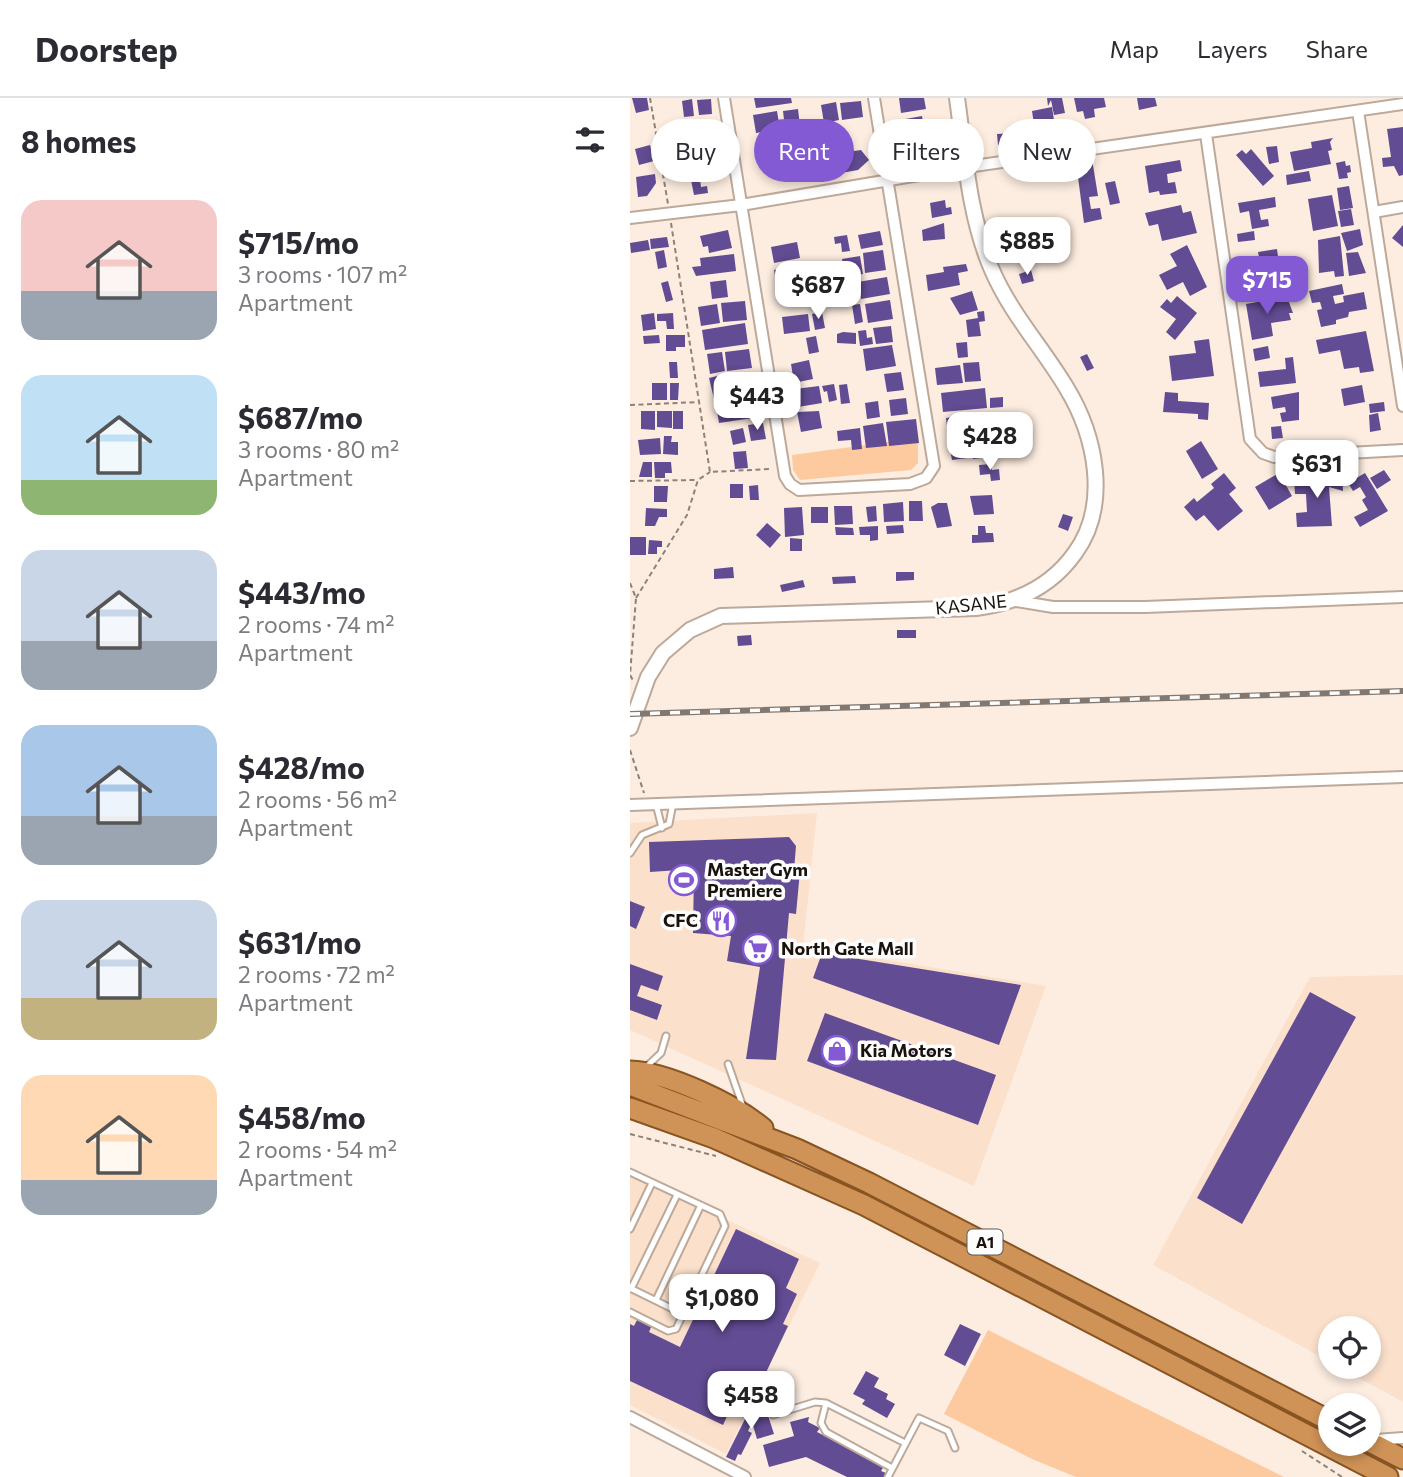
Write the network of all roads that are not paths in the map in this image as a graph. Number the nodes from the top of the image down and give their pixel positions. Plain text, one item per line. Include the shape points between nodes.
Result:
1 (724, 98) edge
2 (874, 98) edge
3 (957, 98) edge
4 (1403, 104) edge
5 (1357, 111) junction
6 (878, 119) edge
7 (960, 119) edge
8 (1206, 134) junction
9 (984, 165) edge
10 (876, 182) edge
11 (888, 182) edge
12 (970, 182) edge
13 (741, 205) junction
14 (1403, 207) edge
15 (1374, 212) junction
16 (630, 218) edge
17 (1403, 406) edge
18 (1403, 450) edge
19 (1403, 597) edge
20 (1016, 601) junction
21 (635, 684) edge
22 (630, 728) edge
23 (1403, 777) edge
24 (673, 803) junction
25 (651, 804) junction
26 (630, 805) edge
27 (662, 828) junction
28 (630, 853) edge
29 (666, 1036) dead end
30 (728, 1064) dead end
31 (634, 1076) edge
32 (630, 1108) edge
33 (747, 1116) junction
34 (630, 1120) edge
35 (714, 1138) junction
36 (782, 1143) junction
37 (630, 1172) edge
38 (652, 1183) junction
39 (677, 1195) junction
40 (701, 1205) junction
41 (630, 1229) edge
42 (630, 1288) edge
43 (656, 1300) junction
44 (630, 1312) edge
45 (683, 1314) junction
46 (826, 1404) junction
47 (773, 1415) dead end
48 (1318, 1415) edge
49 (630, 1417) edge
50 (1403, 1438) edge
51 (1381, 1439) edge
52 (905, 1443) junction
53 (1381, 1447) edge
54 (954, 1448) dead end
55 (1403, 1459) edge
56 (892, 1468) junction
57 (745, 1477) edge
58 (888, 1477) edge
59 (1388, 1477) edge

1 - 13 street
2 - 6 street
3 - 7 street, KASANE
4 - 5 street
5 - 8 street
5 - 15 street
8 - 9 street
8 - 18 street via 1247,425 1255,447 1274,457
10 - 13 street
11 - 13 street via 934,466 926,478 910,484 799,490 790,484
12 - 20 street, KASANE via 991,268 1022,327 1066,387 1093,458 1096,493 1092,522 1083,542 1056,574
13 - 16 street
14 - 15 street
15 - 17 street
19 - 20 street via 1145,607 1053,607
20 - 21 street, KASANE via 976,608 722,616 690,629
21 - 22 street, KASANE
23 - 24 street
24 - 25 street
24 - 27 lane via 668,824
25 - 26 street
25 - 27 lane
27 - 28 lane via 642,835
29 - 31 lane via 661,1053
30 - 33 lane
31 - 33 highway via 698,1092
31 - 36 highway, A1
32 - 35 highway, A1
33 - 36 highway
34 - 35 highway
35 - 59 highway, A1 via 936,1241
36 - 48 highway, A1 via 943,1219
37 - 38 lane
38 - 39 lane
38 - 41 lane
39 - 40 lane
39 - 42 lane
40 - 43 lane
40 - 45 lane via 720,1214 725,1226
42 - 43 lane
43 - 45 lane
44 - 45 lane via 672,1332
46 - 47 lane via 815,1402
46 - 52 lane
46 - 56 lane via 821,1423 826,1432
49 - 57 street
50 - 51 street
52 - 54 lane via 916,1421 923,1418 948,1431
52 - 56 lane
53 - 55 highway
56 - 58 lane

